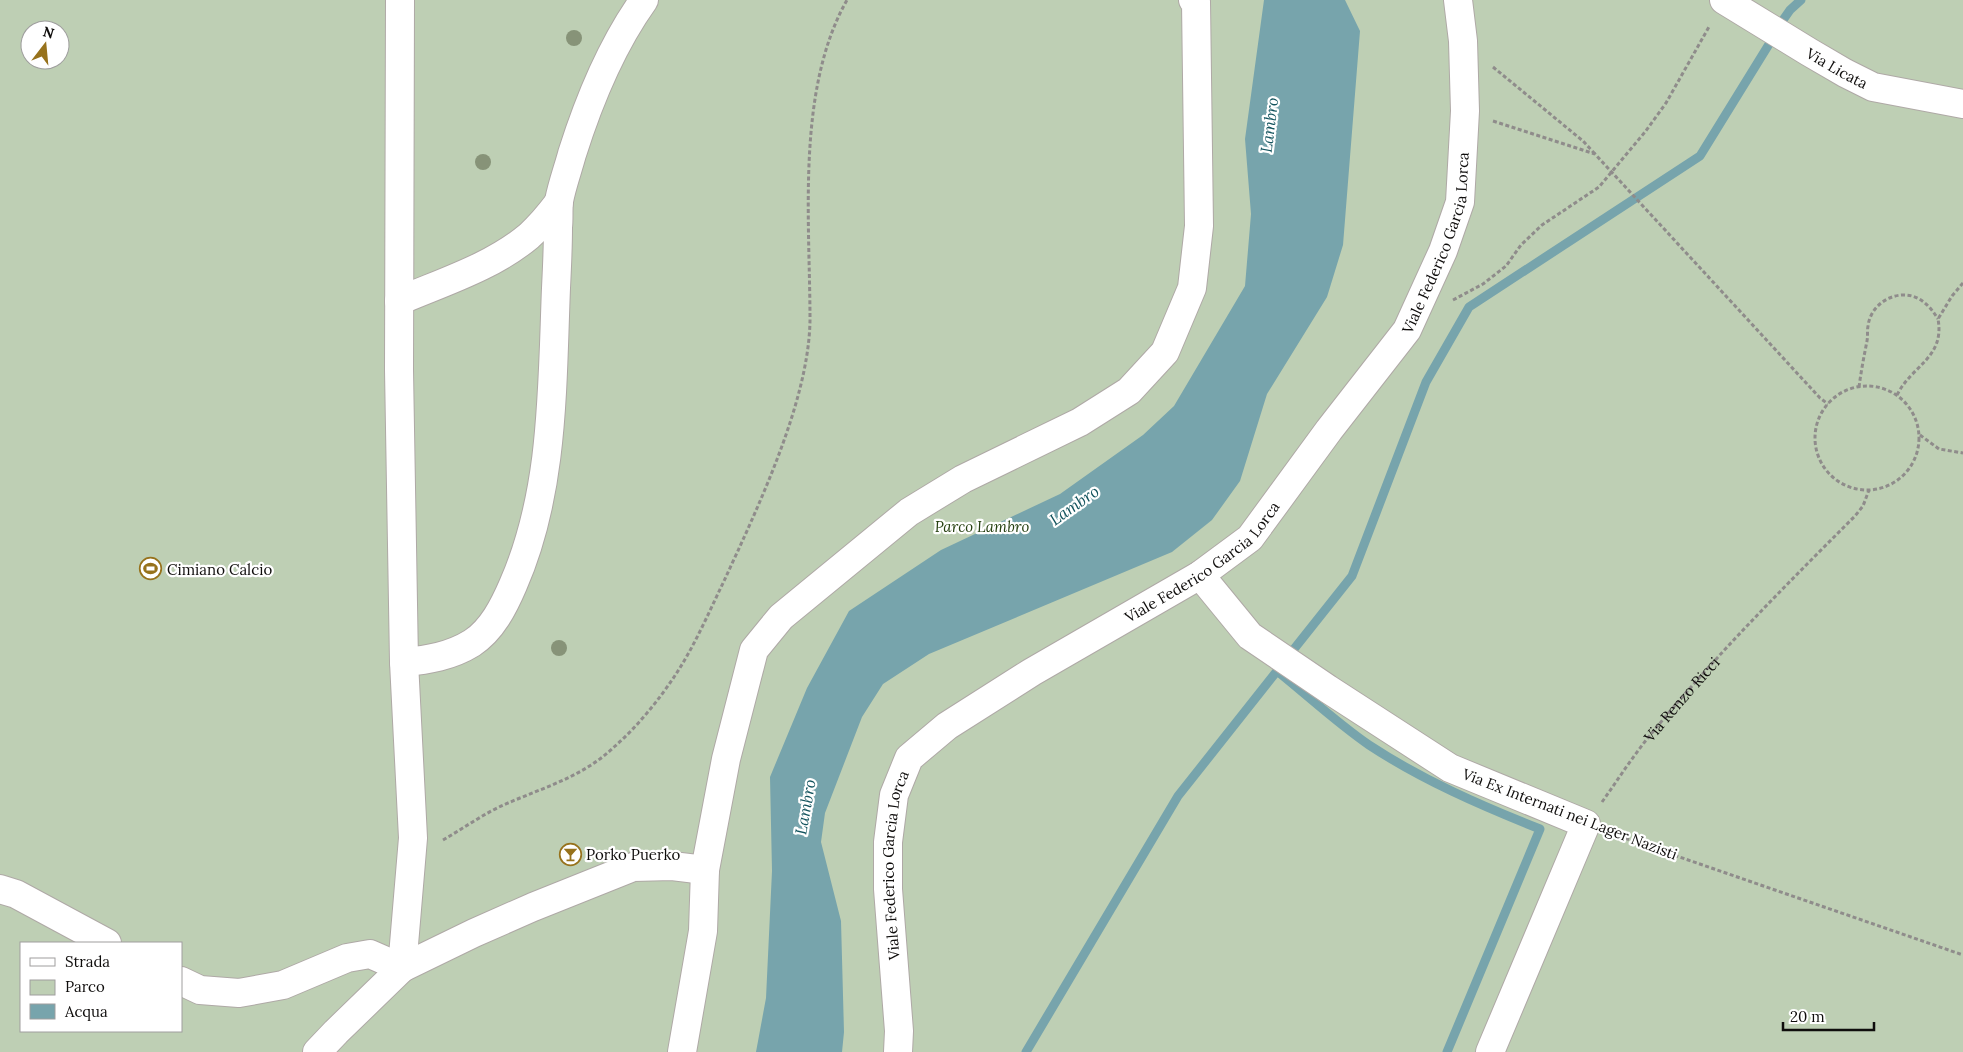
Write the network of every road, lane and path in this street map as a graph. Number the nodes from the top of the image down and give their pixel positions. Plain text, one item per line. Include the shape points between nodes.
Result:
1 (400, 0) edge
2 (644, 0) edge
3 (847, 0) edge
4 (1458, 0) edge
5 (1724, 0) edge
6 (1195, 1) edge
7 (1711, 24) dead end
8 (1463, 41) junction
9 (1963, 104) edge
10 (1465, 111) junction
11 (1595, 154) junction
12 (1612, 172) junction
13 (559, 202) junction
14 (1963, 283) edge
15 (399, 301) junction
16 (1450, 302) dead end
17 (1938, 319) junction
18 (1858, 387) junction
19 (1897, 396) junction
20 (1828, 404) junction
21 (1919, 434) junction
22 (1963, 453) edge
23 (1869, 490) junction
24 (1200, 575) junction
25 (404, 662) junction
26 (1586, 824) junction
27 (411, 856) junction
28 (705, 870) junction
29 (0, 889) edge
30 (105, 942) edge
31 (1963, 955) edge
32 (402, 968) junction
33 (182, 981) edge
34 (318, 1052) edge
35 (682, 1052) edge
36 (898, 1052) edge
37 (1490, 1052) edge

1 - 15 street
2 - 13 street via 628,23 594,93
3 - 27 path via 830,39 812,120 808,260 810,336 804,368 782,443 709,614 676,674 614,748 565,780 506,803
4 - 8 street, Viale Federico Garcia Lorca
5 - 9 street, Via Licata via 1873,87
6 - 28 street via 1199,226 1192,288 1165,352 1129,391 1080,422 963,479 909,512 781,617 754,650 726,759
7 - 12 path via 1666,103
8 - 10 street, Viale Federico Garcia Lorca
8 - 11 path via 1583,140
10 - 11 path
10 - 24 street, Viale Federico Garcia Lorca via 1460,202 1444,251 1407,330 1250,538
11 - 12 path
12 - 16 path via 1599,187 1542,225 1499,272
12 - 20 path
13 - 15 street via 536,229 510,250 478,268
13 - 25 street via 553,382 547,455 527,549 503,606 485,632 448,655
14 - 17 path
15 - 25 street
17 - 18 path via 1925,302 1916,297 1891,297 1880,304 1871,314 1868,325
17 - 19 path via 1941,333 1938,344 1902,385
18 - 19 path via 1872,386
18 - 20 path via 1837,396
19 - 21 path via 1912,413
20 - 23 path via 1817,423 1815,434 1822,465 1837,481
21 - 22 path via 1939,449
21 - 23 path via 1916,455 1906,473 1882,488
23 - 26 path, Via Renzo Ricci via 1855,516 1718,656 1646,741
24 - 26 street, Via Ex Internati nei Lager Nazisti via 1250,636 1450,768
24 - 36 street, Viale Federico Garcia Lorca via 1032,672 947,726 909,758 894,795 888,842
25 - 27 street via 413,838
26 - 31 path, Via Ex Internati nei Lager Nazisti
26 - 37 street
27 - 32 street
28 - 32 street via 672,866 633,867 533,907
28 - 35 street via 704,931
29 - 30 street via 16,894
32 - 33 street via 370,954 347,958 283,985 239,993 200,990
32 - 34 street

